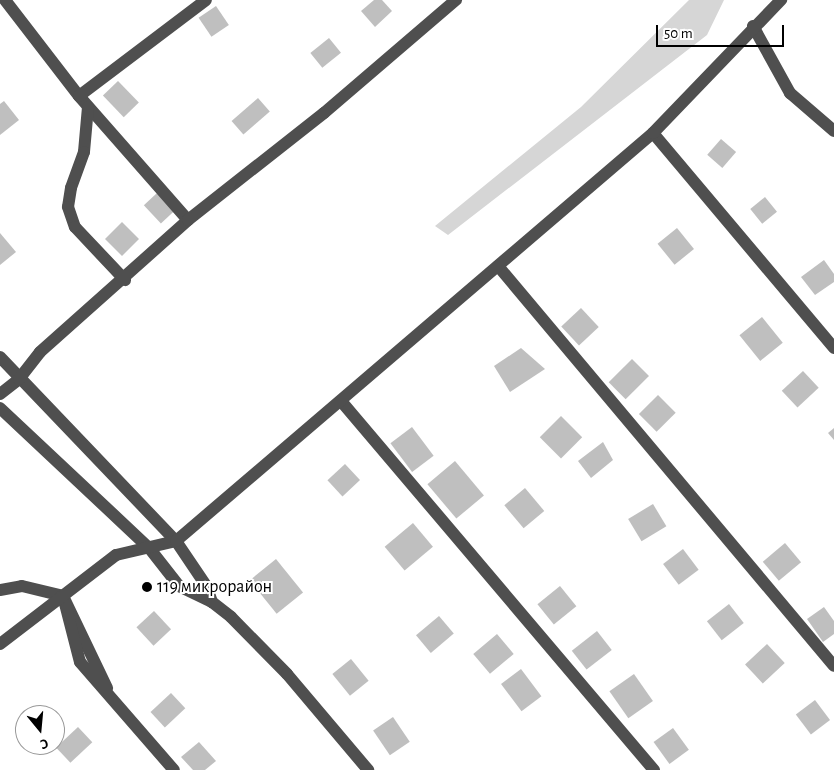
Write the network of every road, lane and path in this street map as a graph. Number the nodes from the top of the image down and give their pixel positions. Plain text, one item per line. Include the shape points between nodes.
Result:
1 (5, 0) edge
2 (206, 0) edge
3 (456, 0) edge
4 (781, 0) edge
5 (753, 26) junction
6 (79, 96) junction
7 (88, 107) junction
8 (834, 131) edge
9 (653, 133) junction
10 (188, 220) junction
11 (498, 266) junction
12 (125, 280) junction
13 (834, 348) edge
14 (0, 357) edge
15 (19, 379) junction
16 (0, 394) edge
17 (341, 401) junction
18 (0, 408) edge
19 (176, 541) junction
20 (150, 549) junction
21 (0, 590) edge
22 (63, 596) junction
23 (212, 602) junction
24 (0, 644) edge
25 (834, 666) edge
26 (174, 770) edge
27 (368, 770) edge
28 (654, 770) edge

1 - 6 street
2 - 6 street
3 - 10 street via 324,114
4 - 5 street
5 - 8 street via 790,93
5 - 9 street
6 - 7 street
7 - 10 street
7 - 12 street via 84,152 68,207 75,227
9 - 11 street
9 - 13 street
10 - 12 street
11 - 17 street
11 - 25 street
12 - 15 street via 40,352
14 - 15 street
15 - 16 street
15 - 19 street
17 - 19 street
17 - 28 street
18 - 20 street
19 - 20 street
19 - 23 street via 207,587
20 - 22 street via 116,556
20 - 23 street via 179,586
21 - 22 street via 22,586
22 - 24 street
22 - 26 street via 80,662
23 - 27 street via 287,674

